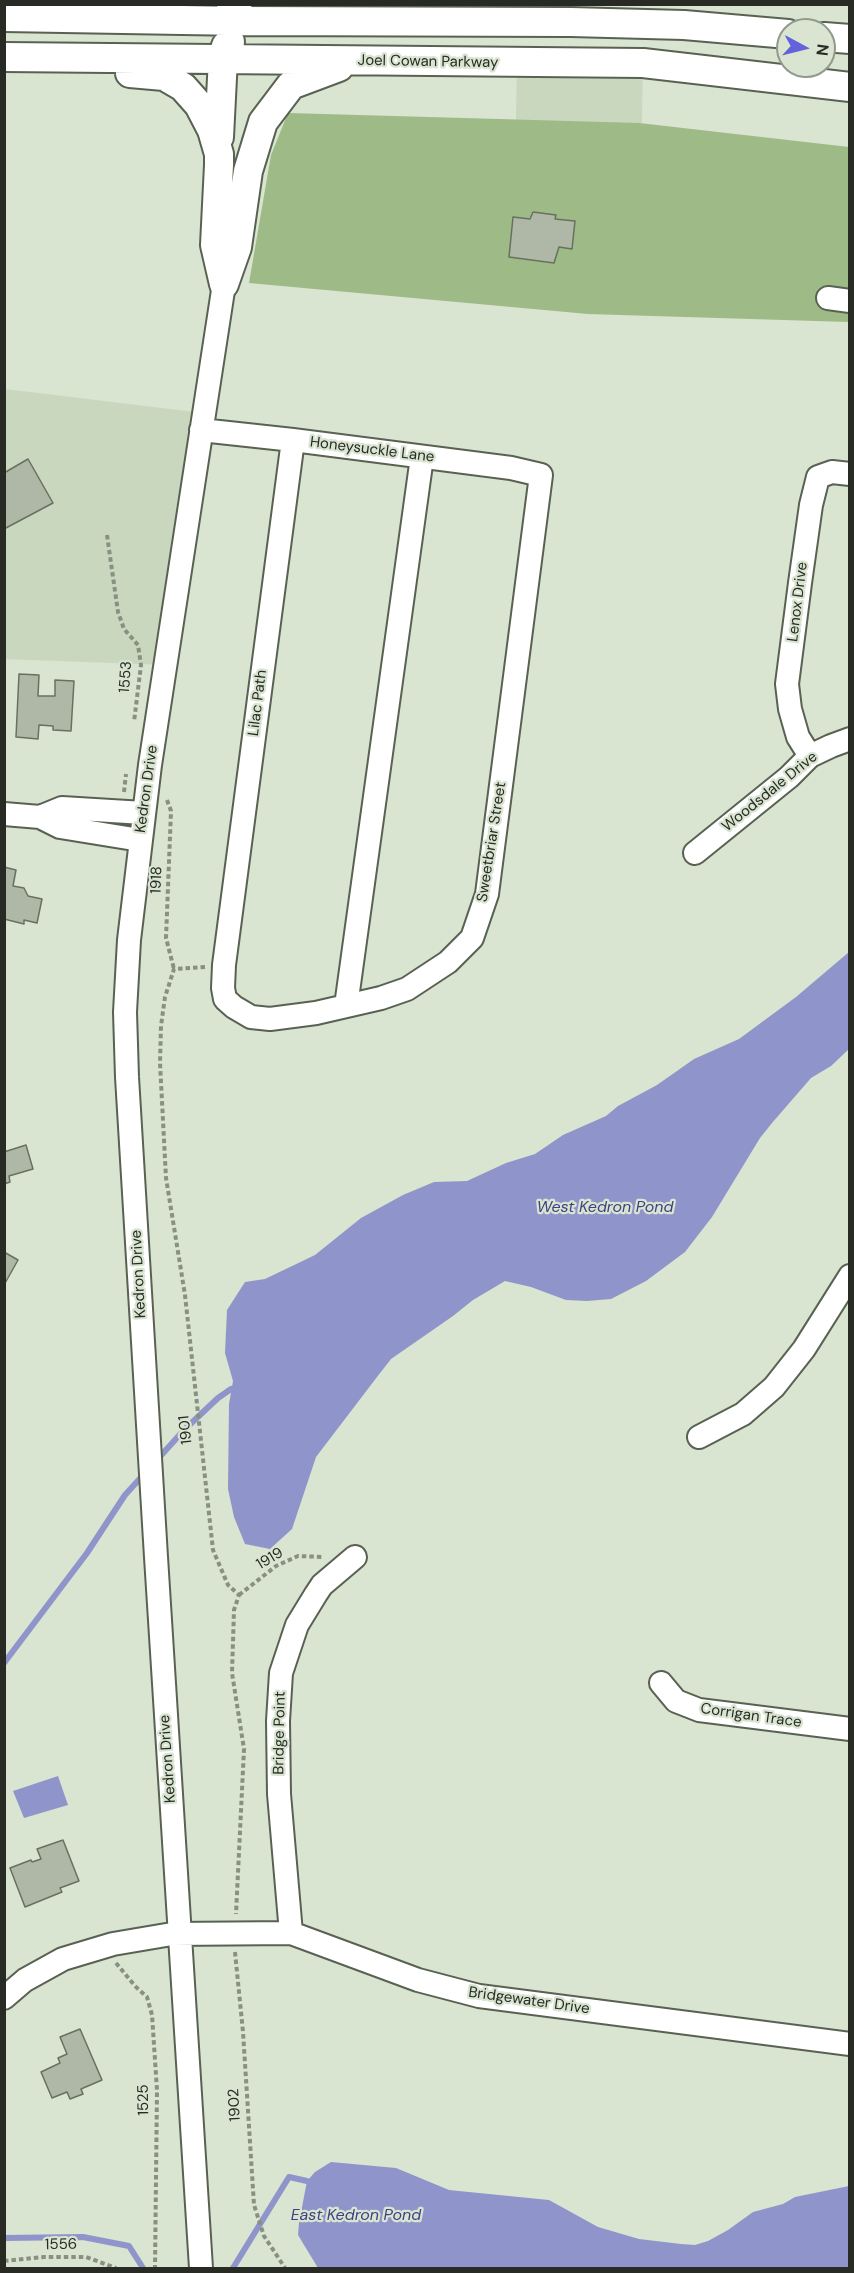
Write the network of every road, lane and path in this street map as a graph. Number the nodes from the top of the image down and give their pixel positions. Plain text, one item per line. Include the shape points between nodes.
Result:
1 (218, 10) edge
2 (179, 12) edge
3 (4, 17) edge
4 (471, 21) junction
5 (776, 33) edge
6 (4, 41) edge
7 (4, 57) edge
8 (223, 58) junction
9 (361, 61) junction
10 (4, 72) edge
11 (849, 87) edge
12 (219, 154) junction
13 (224, 284) junction
14 (201, 430) junction
15 (293, 440) junction
16 (422, 457) junction
17 (849, 474) edge
18 (542, 475) joint
19 (107, 535) dead end
20 (134, 723) dead end
21 (849, 739) edge
22 (810, 756) junction
23 (127, 769) dead end
24 (145, 805) junction
25 (4, 814) edge
26 (39, 817) junction
27 (140, 840) junction
28 (695, 852) dead end
29 (224, 965) junction
30 (174, 969) junction
31 (346, 1006) junction
32 (849, 1276) edge
33 (699, 1437) dead end
34 (355, 1557) joint
35 (239, 1595) junction
36 (661, 1683) dead end
37 (849, 1729) edge
38 (180, 1933) junction
39 (235, 1933) junction
40 (291, 1933) junction
41 (113, 1944) junction
42 (4, 1998) edge
43 (849, 2044) edge
44 (4, 2260) edge
45 (116, 2268) edge
46 (155, 2268) edge
47 (201, 2268) edge
48 (285, 2268) edge

1 - 2 main road
1 - 4 main road via 253,21
1 - 6 main road via 198,34 178,43
2 - 3 main road
4 - 5 main road via 684,25
4 - 8 main road via 417,34 244,32 226,46
7 - 8 main road, Joel Cowan Parkway
8 - 9 main road, Joel Cowan Parkway
8 - 12 main road
9 - 11 main road, Joel Cowan Parkway via 643,63
9 - 13 main road via 291,85 263,122 248,171 237,247
10 - 12 main road via 164,76 183,87 199,105
12 - 13 main road via 215,245
13 - 14 street, Kedron Drive
14 - 15 street, Honeysuckle Lane
14 - 24 street, Kedron Drive
15 - 16 street, Honeysuckle Lane
15 - 29 street, Lilac Path
16 - 18 street, Honeysuckle Lane
16 - 31 street
17 - 22 street, Lenox Drive via 832,472 818,477 801,572 787,684 798,736
18 - 31 street, Sweetbriar Street via 482,911 472,938 430,975 407,990
19 - 20 path, 1553 via 118,612 124,629 138,645 141,664
21 - 22 street, Woodsdale Drive
22 - 28 street, Woodsdale Drive
23 - 24 path, 1918 via 123,792
24 - 26 street via 62,808
24 - 27 street, Kedron Drive
24 - 30 path, 1918 via 167,800 171,811 166,938
25 - 26 street
26 - 27 street via 60,827
27 - 38 street, Kedron Drive via 129,940 127,1077
29 - 30 path
29 - 31 street, Sweetbriar Street via 225,999 251,1017 270,1019
30 - 35 path, 1901 via 161,1026 166,1178 184,1295 213,1550 228,1585
32 - 33 street via 804,1349 774,1387 743,1414
34 - 35 path, 1919 via 298,1556 276,1566
34 - 40 street, Bridge Point via 316,1594 297,1625 281,1673 279,1794
35 - 39 path via 234,1610 232,1673 244,1749
36 - 37 street, Corrigan Trace via 676,1701 699,1710
38 - 39 street, Bridgewater Drive
38 - 41 street, Bridgewater Drive
38 - 47 street, Kedron Drive
39 - 40 street, Bridgewater Drive
39 - 48 path, 1902 via 255,2210 264,2236
40 - 43 street, Bridgewater Drive via 418,1980 479,1996
41 - 42 street, Bridgewater Drive via 63,1959
41 - 46 path, 1525 via 116,1966 147,1997 152,2015 157,2090
44 - 45 path, 1556 via 86,2257

